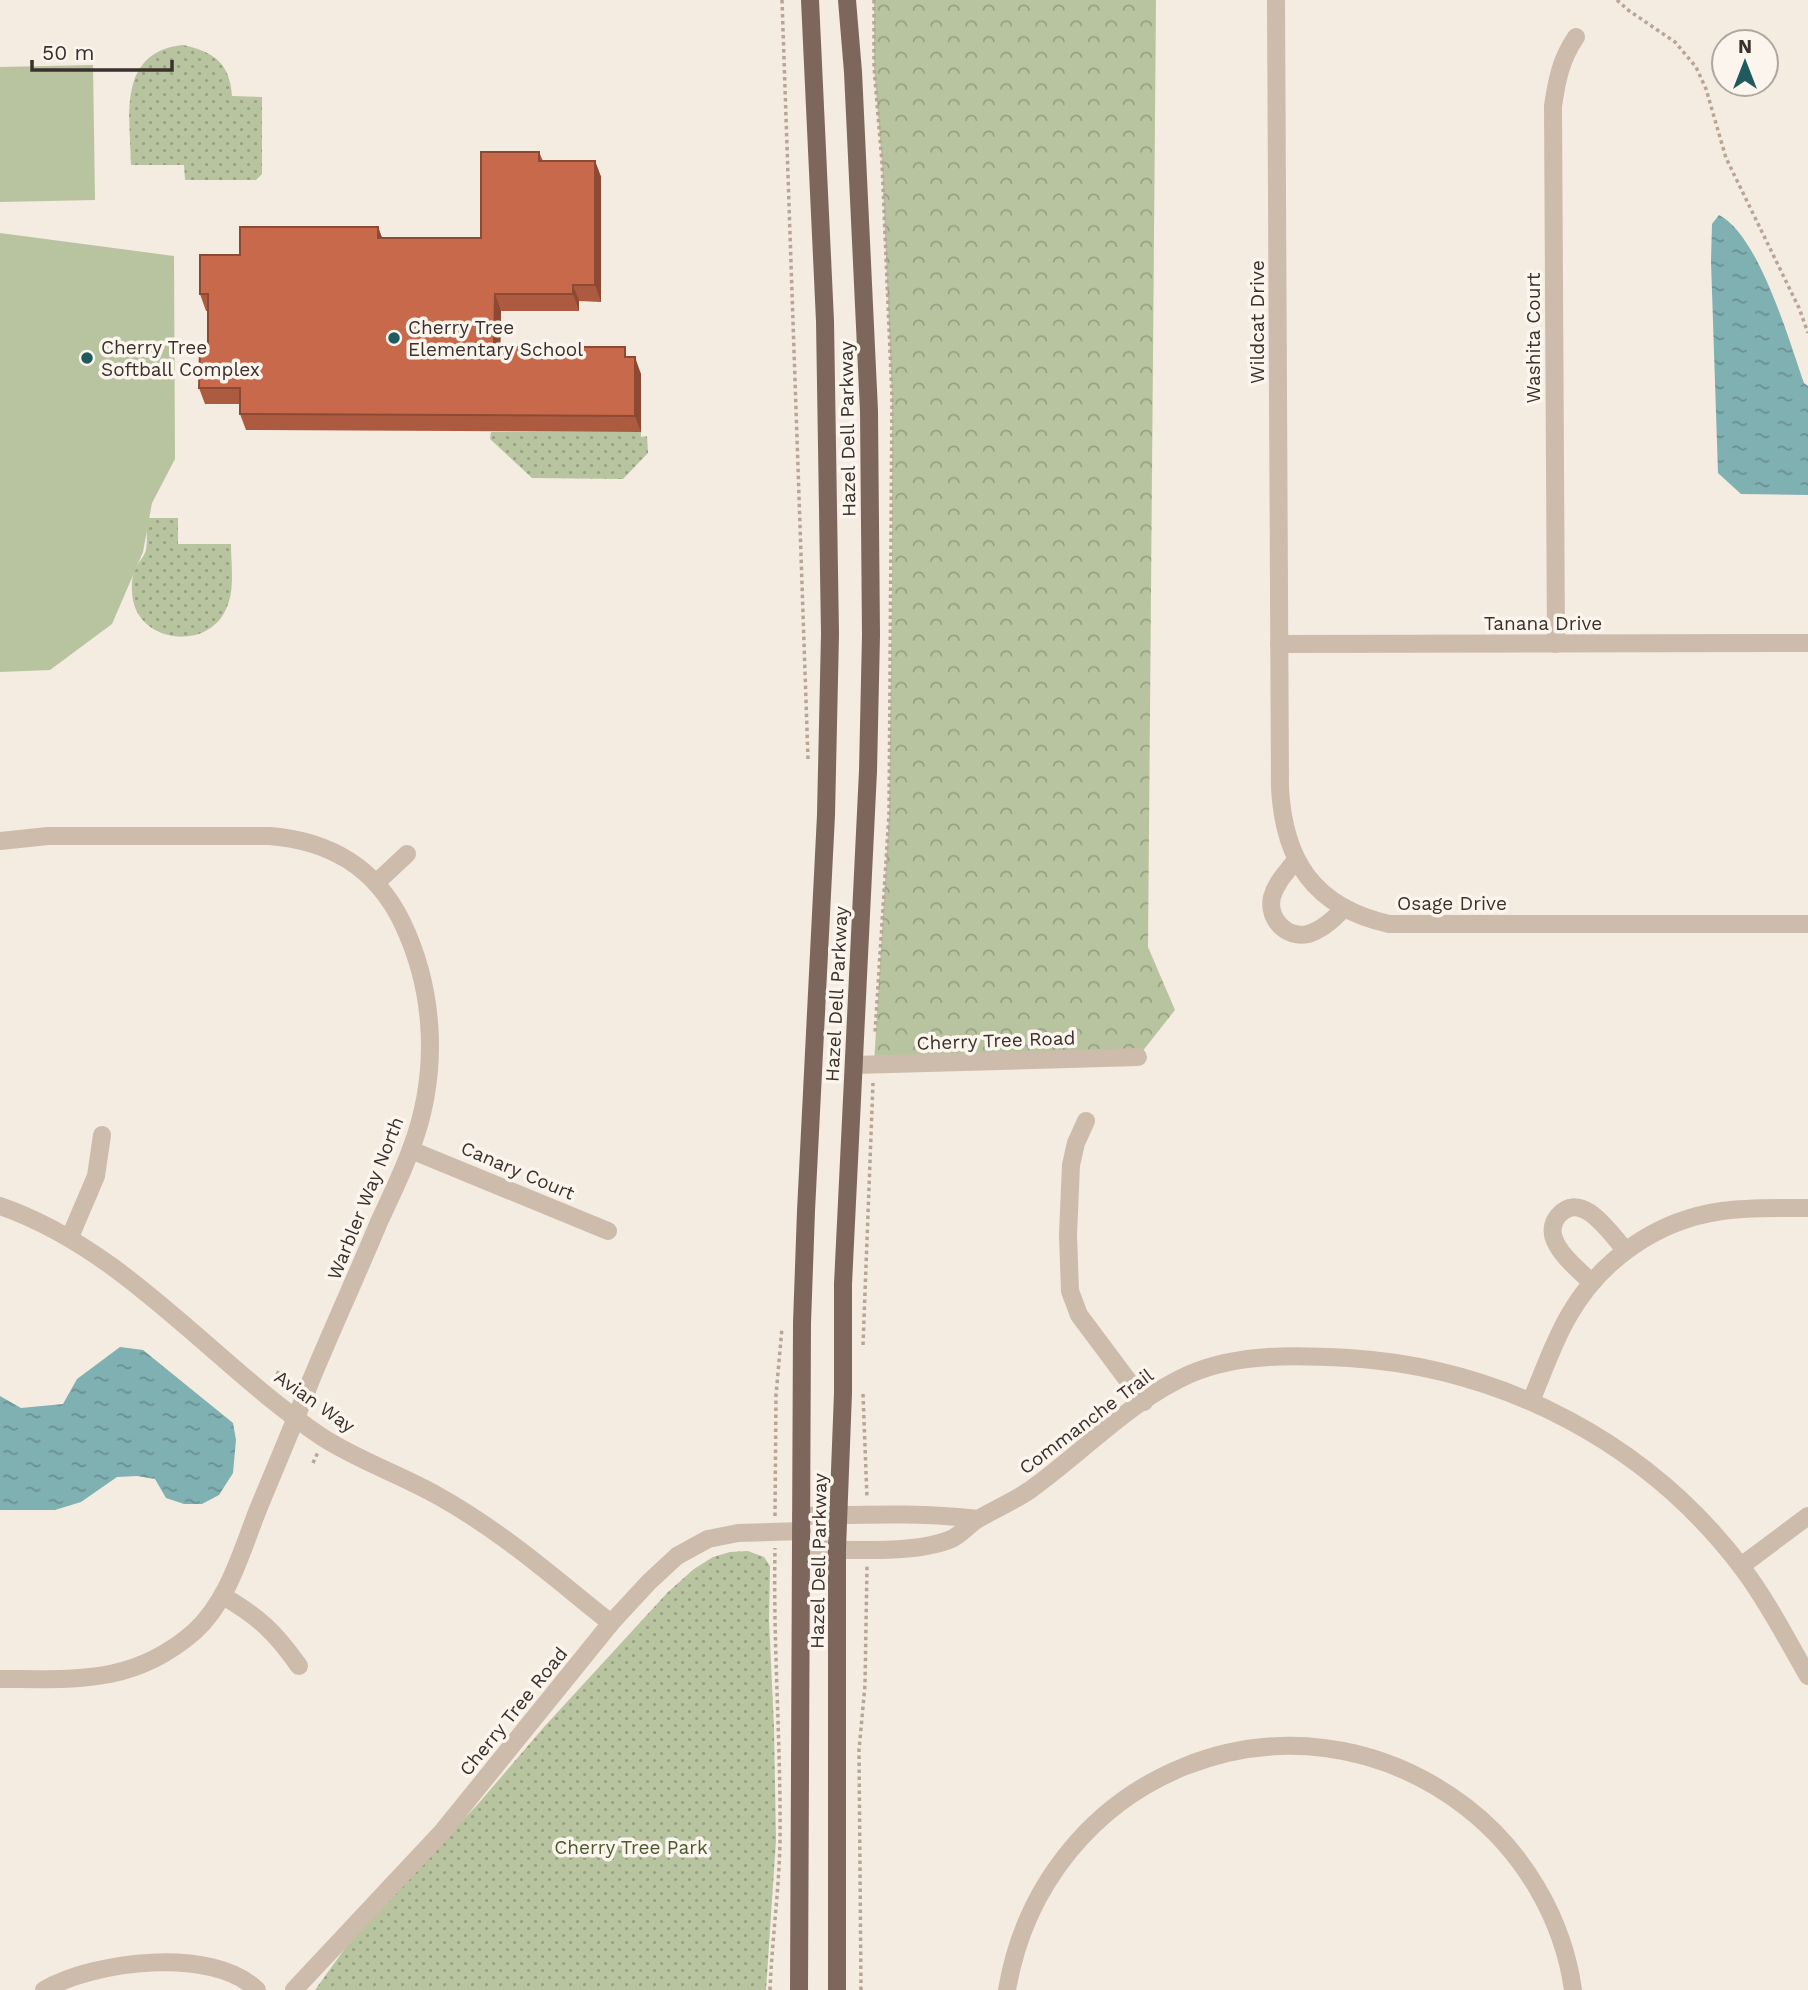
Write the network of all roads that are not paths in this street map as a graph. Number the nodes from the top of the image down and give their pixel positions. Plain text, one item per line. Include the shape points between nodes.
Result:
1 (810, 0) edge
2 (846, 0) edge
3 (1276, 0) edge
4 (1576, 37) dead end
5 (1808, 643) edge
6 (1279, 644) junction
7 (1556, 644) junction
8 (0, 841) edge
9 (407, 854) dead end
10 (1296, 860) junction
11 (376, 883) junction
12 (1344, 908) junction
13 (1808, 924) edge
14 (1138, 1057) dead end
15 (854, 1065) junction
16 (1086, 1121) dead end
17 (102, 1135) dead end
18 (411, 1150) junction
19 (0, 1206) edge
20 (1808, 1208) edge
21 (608, 1231) dead end
22 (70, 1237) junction
23 (1625, 1250) junction
24 (1591, 1282) junction
25 (1531, 1401) junction
26 (1144, 1402) junction
27 (297, 1418) junction
28 (839, 1515) junction
29 (1808, 1516) edge
30 (978, 1519) junction
31 (801, 1532) junction
32 (837, 1549) junction
33 (1741, 1566) junction
34 (223, 1596) junction
35 (611, 1623) junction
36 (299, 1666) dead end
37 (1808, 1676) edge
38 (0, 1679) edge
39 (44, 1990) edge
40 (257, 1990) edge
41 (294, 1990) edge
42 (799, 1990) edge
43 (837, 1990) edge
44 (1006, 1990) edge
45 (1573, 1990) edge

1 - 31 main road, Hazel Dell Parkway via 825,321 830,634 826,815 805,1223
2 - 15 main road, Hazel Dell Parkway via 869,397 871,595
3 - 6 street, Wildcat Drive
4 - 7 street, Washita Court via 1559,70 1553,106
5 - 7 street, Tanana Drive
6 - 7 street, Tanana Drive
6 - 10 street, Osage Drive via 1281,806
8 - 11 street, Warbler Way North via 48,836 288,838 345,857
9 - 11 street
10 - 12 street, Osage Drive via 1321,891
10 - 12 street via 1280,880 1271,902 1283,929 1306,934
11 - 18 street, Warbler Way North via 408,934 431,1026 426,1092
12 - 13 street, Osage Drive via 1373,920 1409,925
14 - 15 street, Cherry Tree Road
15 - 28 main road, Hazel Dell Parkway
16 - 26 street via 1071,1165 1070,1291 1079,1315
17 - 22 street via 96,1176
18 - 21 street, Canary Court
18 - 27 street, Warbler Way North
19 - 22 street, Avian Way
20 - 23 street via 1706,1214
22 - 27 street, Avian Way
23 - 24 street
23 - 24 street via 1587,1210 1573,1207 1559,1215 1552,1228 1555,1242
24 - 25 street via 1564,1325
25 - 26 street, Commanche Trail via 1421,1367 1367,1359 1285,1357 1204,1369
25 - 33 street, Commanche Trail via 1639,1464 1708,1527
26 - 30 street, Commanche Trail via 1032,1488
27 - 34 street, Warbler Way North
27 - 35 street, Avian Way via 324,1438 440,1496 488,1526
28 - 30 street
28 - 31 street
28 - 32 main road, Hazel Dell Parkway
29 - 33 street
30 - 32 street, Commanche Trail via 953,1539 922,1547
31 - 32 street, Commanche Trail
31 - 35 street, Cherry Tree Road via 738,1533 708,1539 677,1556
31 - 42 main road, Hazel Dell Parkway
32 - 43 main road, Hazel Dell Parkway
33 - 37 street, Commanche Trail
34 - 36 street via 266,1623
34 - 38 street, Warbler Way North via 195,1631 140,1666 105,1677
35 - 41 street, Cherry Tree Road via 442,1832
39 - 40 street via 101,1969 199,1964 228,1971
44 - 45 street via 1017,1943 1044,1884 1073,1845 1111,1808 1142,1786 1190,1763 1247,1749 1296,1746 1373,1758 1435,1786 1479,1817 1510,1849 1542,1896

